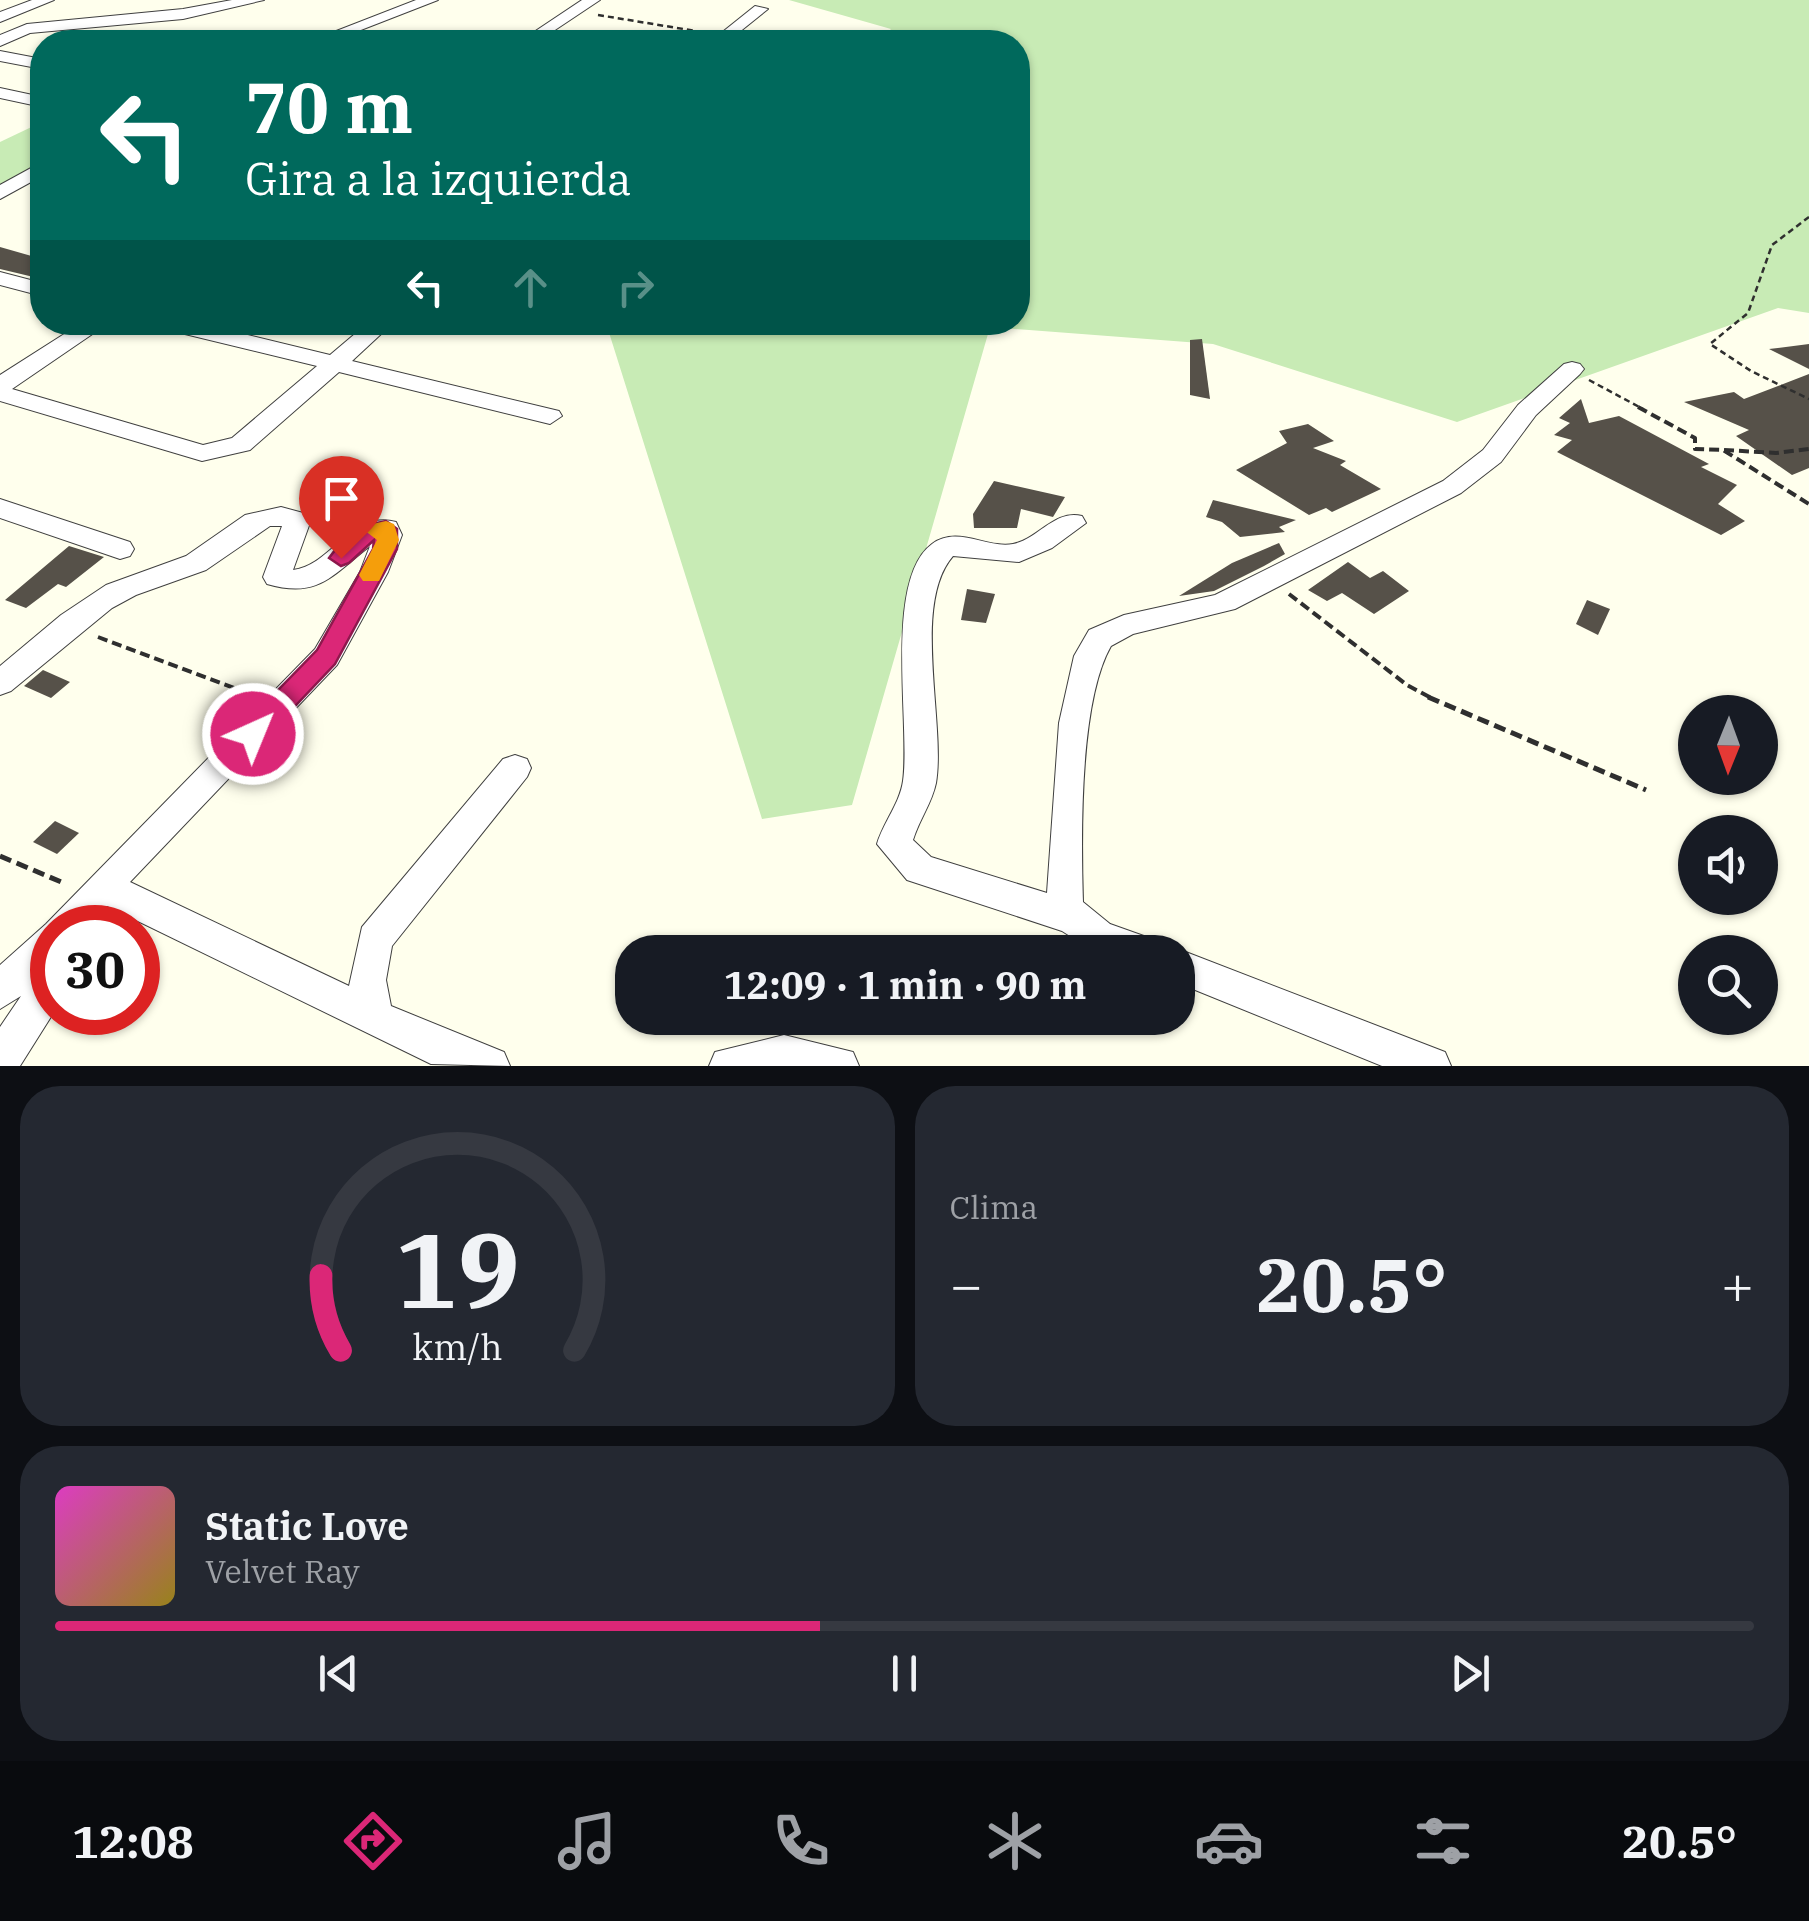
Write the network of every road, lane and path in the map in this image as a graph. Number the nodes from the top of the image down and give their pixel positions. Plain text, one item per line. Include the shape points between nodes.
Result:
1 (46, 0) edge
2 (256, 0) edge
3 (430, 0) edge
4 (592, 0) edge
5 (760, 8) dead end
6 (574, 11) junction
7 (0, 17) edge
8 (27, 30) junction
9 (349, 30) edge
10 (545, 30) edge
11 (675, 30) edge
12 (734, 30) edge
13 (0, 31) edge
14 (0, 41) edge
15 (0, 56) edge
16 (30, 62) edge
17 (0, 94) edge
18 (30, 100) edge
19 (30, 175) edge
20 (2, 190) edge
21 (30, 196) edge
22 (1809, 217) edge
23 (0, 278) edge
24 (30, 287) edge
25 (81, 335) edge
26 (213, 335) edge
27 (368, 335) edge
28 (331, 366) junction
29 (1572, 370) joint
30 (0, 390) edge
31 (1809, 399) edge
32 (550, 416) dead end
33 (1809, 449) edge
34 (1723, 450) junction
35 (1809, 504) edge
36 (0, 508) edge
37 (1072, 523) dead end
38 (120, 549) dead end
39 (1268, 578) junction
40 (70, 626) junction
41 (1, 681) edge
42 (280, 706) junction
43 (515, 768) dead end
44 (1646, 790) dead end
45 (0, 856) edge
46 (98, 905) edge
47 (1070, 917) junction
48 (160, 930) edge
49 (1099, 935) edge
50 (30, 960) edge
51 (1195, 973) edge
52 (0, 991) edge
53 (30, 1016) edge
54 (374, 1016) junction
55 (0, 1062) edge
56 (490, 1066) edge
57 (730, 1066) edge
58 (839, 1066) edge
59 (1432, 1066) edge

1 - 7 street
2 - 8 street
3 - 9 street
4 - 6 street
5 - 12 street
6 - 10 street
6 - 11 path
8 - 13 street
8 - 14 street
15 - 16 street
17 - 18 street
19 - 20 street
20 - 21 street
22 - 31 path via 1782,230 1762,260 1750,310 1710,344
23 - 24 street
25 - 30 street
26 - 28 street
27 - 28 street
28 - 30 street via 241,444 202,454
28 - 32 street
29 - 34 path via 1695,438 1695,448
29 - 39 street via 1527,410 1492,456 1452,488
33 - 34 path
34 - 35 path
36 - 38 street
37 - 47 street via 1016,554 960,546 932,559 919,603 920,780 894,844 919,869
39 - 44 path via 1440,704
39 - 47 street via 1206,610 1141,621 1100,637 1087,659 1076,706 1064,884
40 - 41 street
40 - 42 path
40 - 42 street via 112,594 197,563 266,517 297,520 294,541 278,565 277,577 289,582 308,580 369,532 386,529 385,549 342,631
42 - 46 street via 142,846
43 - 54 street via 375,939 367,980
45 - 46 path
47 - 49 street
48 - 54 street
50 - 52 street
51 - 59 street
53 - 55 street
54 - 56 street
57 - 58 street via 784,1054

